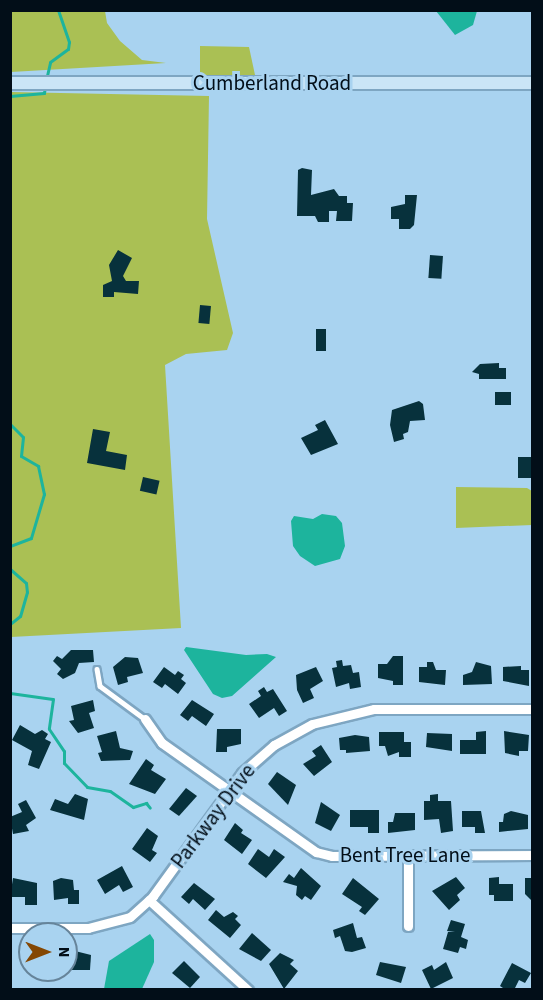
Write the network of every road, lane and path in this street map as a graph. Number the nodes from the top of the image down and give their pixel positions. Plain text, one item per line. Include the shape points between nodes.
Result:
1 (10, 83) edge
2 (532, 83) edge
3 (96, 669) dead end
4 (532, 709) edge
5 (145, 719) joint
6 (227, 792) junction
7 (408, 855) junction
8 (532, 855) edge
9 (149, 900) junction
10 (408, 926) dead end
11 (10, 928) edge
12 (248, 990) edge

1 - 2 main road, Cumberland Road
3 - 5 lane via 100,686
4 - 6 street, Parkway Drive via 374,709 324,718 274,745
5 - 6 street, Bent Tree Lane via 162,743
6 - 7 street, Bent Tree Lane via 316,852 332,856
6 - 9 street, Parkway Drive
7 - 8 street, Bent Tree Lane
7 - 10 street
9 - 11 street, Parkway Drive via 129,917 99,927
9 - 12 street

